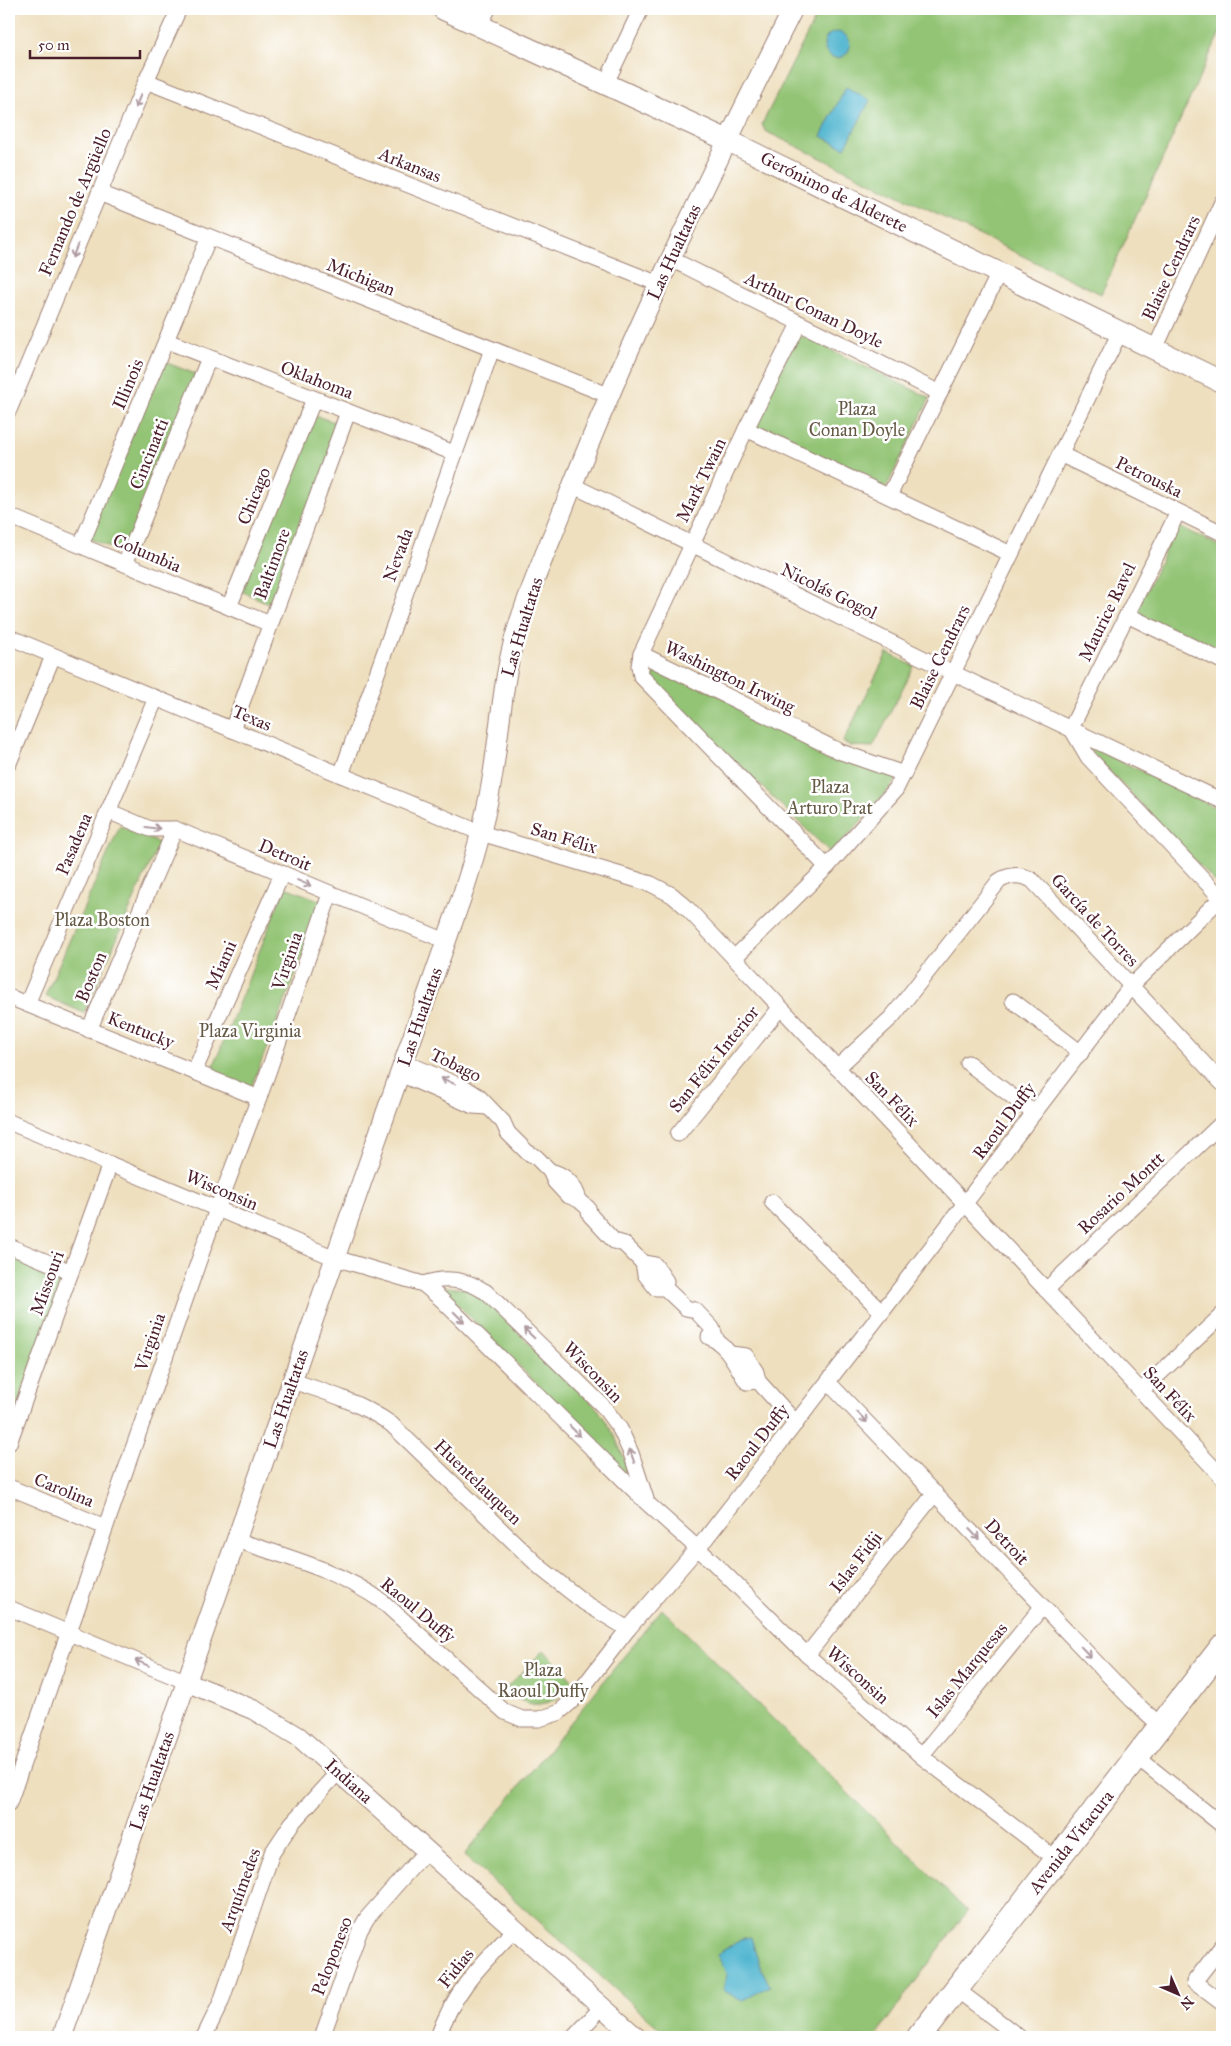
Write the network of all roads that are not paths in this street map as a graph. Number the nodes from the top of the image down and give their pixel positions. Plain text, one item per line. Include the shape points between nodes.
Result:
1 (179, 9) edge
2 (443, 9) edge
3 (640, 9) edge
4 (793, 9) edge
5 (484, 17) edge
6 (146, 81) junction
7 (606, 83) junction
8 (727, 140) junction
9 (99, 194) junction
10 (1222, 202) edge
11 (1219, 220) edge
12 (209, 237) junction
13 (671, 260) junction
14 (999, 273) junction
15 (659, 284) junction
16 (799, 324) junction
17 (1120, 332) junction
18 (167, 341) junction
19 (492, 349) junction
20 (1155, 349) junction
21 (209, 358) junction
22 (1222, 382) edge
23 (940, 393) junction
24 (608, 395) junction
25 (314, 399) junction
26 (9, 410) edge
27 (348, 412) junction
28 (746, 429) junction
29 (454, 453) junction
30 (1060, 454) junction
31 (572, 485) junction
32 (889, 496) junction
33 (1178, 512) junction
34 (9, 516) edge
35 (1222, 534) edge
36 (691, 543) junction
37 (80, 545) junction
38 (1011, 554) junction
39 (125, 564) junction
40 (229, 607) junction
41 (1127, 615) junction
42 (270, 624) junction
43 (9, 637) edge
44 (641, 654) junction
45 (53, 656) junction
46 (1222, 662) edge
47 (953, 673) junction
48 (156, 698) junction
49 (1071, 728) junction
50 (232, 730) junction
51 (9, 763) edge
52 (904, 774) junction
53 (340, 775) junction
54 (1222, 801) edge
55 (108, 811) junction
56 (175, 829) junction
57 (481, 833) junction
58 (826, 867) junction
59 (282, 874) junction
60 (330, 894) junction
61 (1222, 898) edge
62 (446, 941) junction
63 (734, 958) junction
64 (1131, 986) junction
65 (9, 997) edge
66 (1013, 1001) dead end
67 (27, 1004) junction
68 (780, 1008) junction
69 (89, 1030) junction
70 (1080, 1053) junction
71 (968, 1063) dead end
72 (402, 1068) junction
73 (837, 1068) junction
74 (194, 1072) junction
75 (1222, 1083) edge
76 (259, 1098) junction
77 (1034, 1113) junction
78 (9, 1122) edge
79 (1222, 1123) edge
80 (678, 1134) dead end
81 (110, 1164) junction
82 (772, 1202) dead end
83 (966, 1203) junction
84 (218, 1209) junction
85 (9, 1246) edge
86 (335, 1258) junction
87 (71, 1272) junction
88 (423, 1284) junction
89 (1046, 1290) junction
90 (882, 1312) junction
91 (1222, 1315) edge
92 (292, 1381) junction
93 (828, 1382) junction
94 (1142, 1391) junction
95 (796, 1423) junction
96 (9, 1443) edge
97 (1222, 1477) edge
98 (9, 1487) edge
99 (935, 1493) junction
100 (647, 1503) junction
101 (106, 1527) junction
102 (236, 1540) junction
103 (698, 1548) junction
104 (1042, 1607) junction
105 (9, 1608) edge
106 (628, 1629) junction
107 (68, 1633) junction
108 (1222, 1647) edge
109 (807, 1655) junction
110 (187, 1682) junction
111 (1161, 1726) junction
112 (922, 1756) junction
113 (1137, 1757) junction
114 (339, 1771) junction
115 (9, 1803) edge
116 (1222, 1825) edge
117 (427, 1850) junction
118 (1057, 1860) junction
119 (515, 1929) junction
120 (1222, 1946) edge
121 (956, 1989) junction
122 (1222, 2003) edge
123 (602, 2007) junction
124 (67, 2036) edge
125 (204, 2037) edge
126 (322, 2037) edge
127 (438, 2037) edge
128 (574, 2037) edge
129 (636, 2037) edge
130 (919, 2037) edge
131 (1019, 2037) edge

1 - 6 street, Fernando de Argüello
2 - 5 main road, Gerónimo de Alderete
3 - 7 street
4 - 8 street, Las Hualtatas
5 - 7 main road, Gerónimo de Alderete
6 -> 9 street, Fernando de Argüello
6 - 15 street, Arkansas
7 - 8 main road, Gerónimo de Alderete
8 - 13 street, Las Hualtatas
8 - 14 main road, Gerónimo de Alderete
9 - 12 street, Michigan
9 -> 26 street, Fernando de Argüello
10 - 11 street, Blaise Cendrars
11 - 20 street, Blaise Cendrars
12 - 18 street, Illinois
12 - 19 street, Michigan
13 - 15 street, Las Hualtatas
13 - 16 street, Arthur Conan Doyle
14 - 17 main road, Gerónimo de Alderete
14 - 23 street
15 - 24 street, Las Hualtatas
16 - 23 street, Arthur Conan Doyle
16 - 28 street, Mark Twain
17 - 20 main road, Gerónimo de Alderete
17 - 30 street, Blaise Cendrars
18 - 21 street, Oklahoma
18 - 37 street, Illinois
19 - 24 street, Michigan
19 - 29 street, Nevada
20 - 22 main road, Gerónimo de Alderete
21 - 25 street, Oklahoma
21 - 39 street, Cincinatti
23 - 32 street
24 - 31 street, Las Hualtatas
25 - 27 street, Oklahoma
25 - 40 street, Chicago
27 - 29 street, Oklahoma
27 - 42 street, Baltimore
28 - 32 street
28 - 36 street, Mark Twain
29 - 53 street, Nevada
30 - 33 street, Petrouska
30 - 38 street, Blaise Cendrars
31 - 36 street, Nicolás Gogol
31 - 57 street, Las Hualtatas via 525,605 511,652 494,770
32 - 38 street
33 - 35 street, Petrouska
33 - 41 street, Maurice Ravel
34 - 37 street, Columbia
36 - 44 street, Mark Twain
36 - 47 street, Nicolás Gogol
37 - 39 street, Columbia
38 - 47 street, Blaise Cendrars
39 - 40 street, Columbia
40 - 42 street, Columbia
41 - 46 street
41 - 49 street, Maurice Ravel
42 - 50 street, Baltimore
43 - 45 street, Texas
44 - 52 street, Washington Irwing via 841,752
44 - 58 street, Washington Irwing via 640,676
45 - 48 street, Texas
45 - 51 street
47 - 49 street, Nicolás Gogol
47 - 52 street, Blaise Cendrars
48 - 50 street, Texas
48 - 55 street, Pasadena
49 - 54 street, Nicolás Gogol
49 - 61 street via 1088,757
50 - 53 street, Texas
52 - 58 street, Blaise Cendrars via 896,789
53 - 57 street, Texas
55 -> 56 street, Detroit via 150,829
55 - 67 street, Pasadena
56 - 59 street, Detroit
56 - 69 street, Boston
57 - 62 street, Las Hualtatas
57 - 63 street, San Félix via 651,884 685,906
58 - 63 street, Blaise Cendrars
59 -> 60 street, Detroit
59 - 74 street, Miami
60 - 62 street, Detroit
60 - 76 street, Virginia
61 - 64 street, Raoul Duffy
62 - 72 street, Las Hualtatas
63 - 68 street, San Félix
64 - 70 street, Raoul Duffy
64 - 73 street, García de Torres via 1032,880 1011,876 999,882 892,1017
64 - 75 street, García de Torres
65 - 67 street, Kentucky
66 - 70 street
67 - 69 street, Kentucky
68 - 73 street, San Félix
68 - 80 street, San Félix Interior
69 - 74 street, Kentucky
70 - 77 street, Raoul Duffy
71 - 77 street
72 - 86 street, Las Hualtatas
72 - 95 street, Tobago via 478,1096 504,1122 508,1133 550,1171 567,1195 584,1204 614,1241 624,1244 643,1263 645,1274 656,1288 665,1288 686,1308 687,1316 705,1336 717,1341 731,1354 747,1382 758,1381
73 - 83 street, San Félix
74 - 76 street, Kentucky
76 - 84 street, Virginia
77 - 83 street, Raoul Duffy
78 - 81 street, Wisconsin
79 - 89 street, Rosario Montt
81 - 84 street, Wisconsin
81 - 87 street, Missouri
82 - 90 street
83 - 89 street, San Félix
83 - 90 street, Raoul Duffy
84 - 86 street, Wisconsin
84 - 101 street, Virginia
85 - 87 street
86 - 88 street, Wisconsin
86 - 92 street, Las Hualtatas
87 - 96 street, Missouri
88 -> 100 street, Wisconsin
100 -> 88 street, Wisconsin via 631,1453 620,1429 603,1406 486,1292 456,1280 434,1280
89 - 94 street, San Félix
90 - 93 street, Raoul Duffy
91 - 94 street
92 - 102 street, Las Hualtatas
92 - 106 street, Huentelauquen via 352,1401 391,1424 542,1569 585,1603
93 - 95 street, Raoul Duffy
93 -> 99 street, Detroit
94 - 97 street, San Félix
95 - 103 street, Raoul Duffy
98 - 101 street, Carolina
99 -> 104 street, Detroit
99 - 109 street, Islas Fidji
100 - 103 street, Wisconsin
101 - 107 street, Virginia
102 - 106 street, Raoul Duffy via 341,1576 368,1591 505,1712 522,1718 549,1717 566,1708
102 - 110 street, Las Hualtatas
103 - 106 street, Raoul Duffy
103 - 109 street, Wisconsin
104 -> 111 street, Detroit via 1141,1710
104 - 112 street, Islas Marquesas
105 - 107 street, Indiana
110 -> 107 street, Indiana
107 - 115 street, Virginia
108 - 111 main road, Avenida Vitacura
109 - 112 street, Wisconsin
110 - 114 street, Indiana via 272,1718
110 - 124 street, Las Hualtatas
111 - 113 main road, Avenida Vitacura
112 - 118 street, Wisconsin
113 - 116 street
113 - 118 main road, Avenida Vitacura
114 - 117 street, Indiana
114 - 125 street, Arquímedes via 292,1823 272,1853 221,2002
117 - 119 street, Indiana
117 - 126 street, Peloponeso via 367,1918
118 - 121 main road, Avenida Vitacura
119 - 123 street, Indiana
119 - 127 street, Fidias via 461,1989
120 - 122 street via 1194,1982
121 - 130 main road, Avenida Vitacura
121 - 131 street
123 - 128 street
123 - 129 street, Indiana

